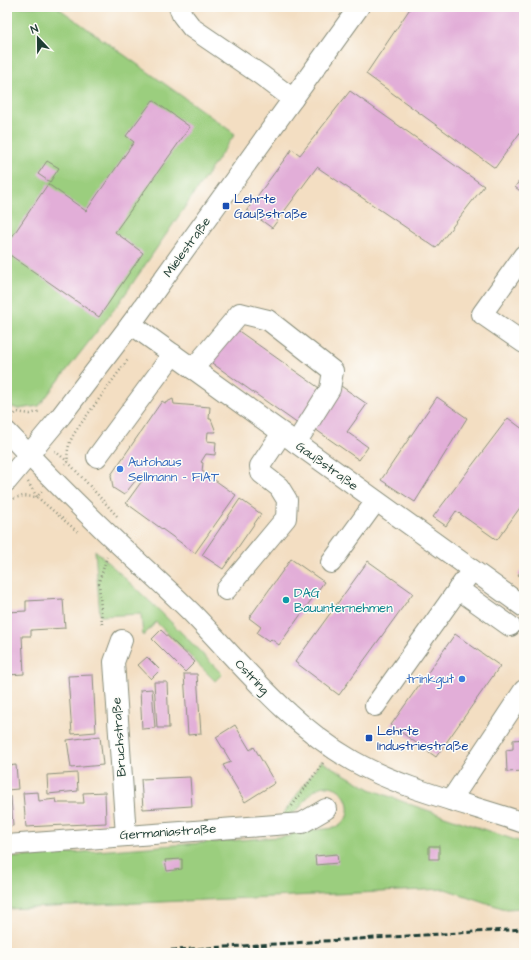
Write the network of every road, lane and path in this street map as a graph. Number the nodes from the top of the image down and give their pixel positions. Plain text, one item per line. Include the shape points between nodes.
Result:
1 (179, 7) edge
2 (359, 7) edge
3 (292, 99) junction
4 (524, 255) edge
5 (131, 324) junction
6 (524, 342) edge
7 (173, 354) junction
8 (193, 369) junction
9 (41, 410) dead end
10 (7, 422) edge
11 (7, 432) edge
12 (289, 438) junction
13 (69, 440) dead end
14 (29, 455) junction
15 (97, 457) dead end
16 (11, 489) edge
17 (376, 501) junction
18 (7, 503) edge
19 (118, 516) dead end
20 (108, 557) dead end
21 (331, 563) dead end
22 (472, 570) junction
23 (458, 589) junction
24 (226, 590) dead end
25 (524, 607) edge
26 (102, 624) dead end
27 (510, 626) dead end
28 (122, 640) dead end
29 (524, 690) edge
30 (375, 706) dead end
31 (325, 759) dead end
32 (451, 800) junction
33 (326, 809) dead end
34 (524, 823) edge
35 (279, 824) junction
36 (126, 835) junction
37 (7, 845) edge

1 - 3 street via 192,28
2 - 3 street, Mielestraße
3 - 5 street, Mielestraße
4 - 6 street via 482,314
5 - 7 street, Gaußstraße
5 - 14 street, Mielestraße
7 - 8 street, Gaußstraße
7 - 15 street
8 - 12 street, Gaußstraße
8 - 12 street via 240,312 268,320 333,371 330,388
9 - 10 path via 30,414 17,412
11 - 14 street, Ostring
12 - 17 street, Gaußstraße
12 - 24 street via 260,466 261,473 279,487 287,500 286,518
13 - 19 path via 68,462
14 - 16 street, Mielestraße
14 - 32 street, Ostring via 191,613 256,683 302,725 332,748 372,771
16 - 18 path
17 - 21 street
17 - 22 street, Gaußstraße
20 - 26 path via 99,582
22 - 23 street
22 - 25 street, Gaußstraße
23 - 27 street
23 - 30 street
28 - 36 street, Bruchstraße via 114,662
29 - 32 street
31 - 35 path
32 - 34 street, Ostring
33 - 35 street, Germaniastraße via 302,823
35 - 36 street, Germaniastraße
36 - 37 street, Germaniastraße

